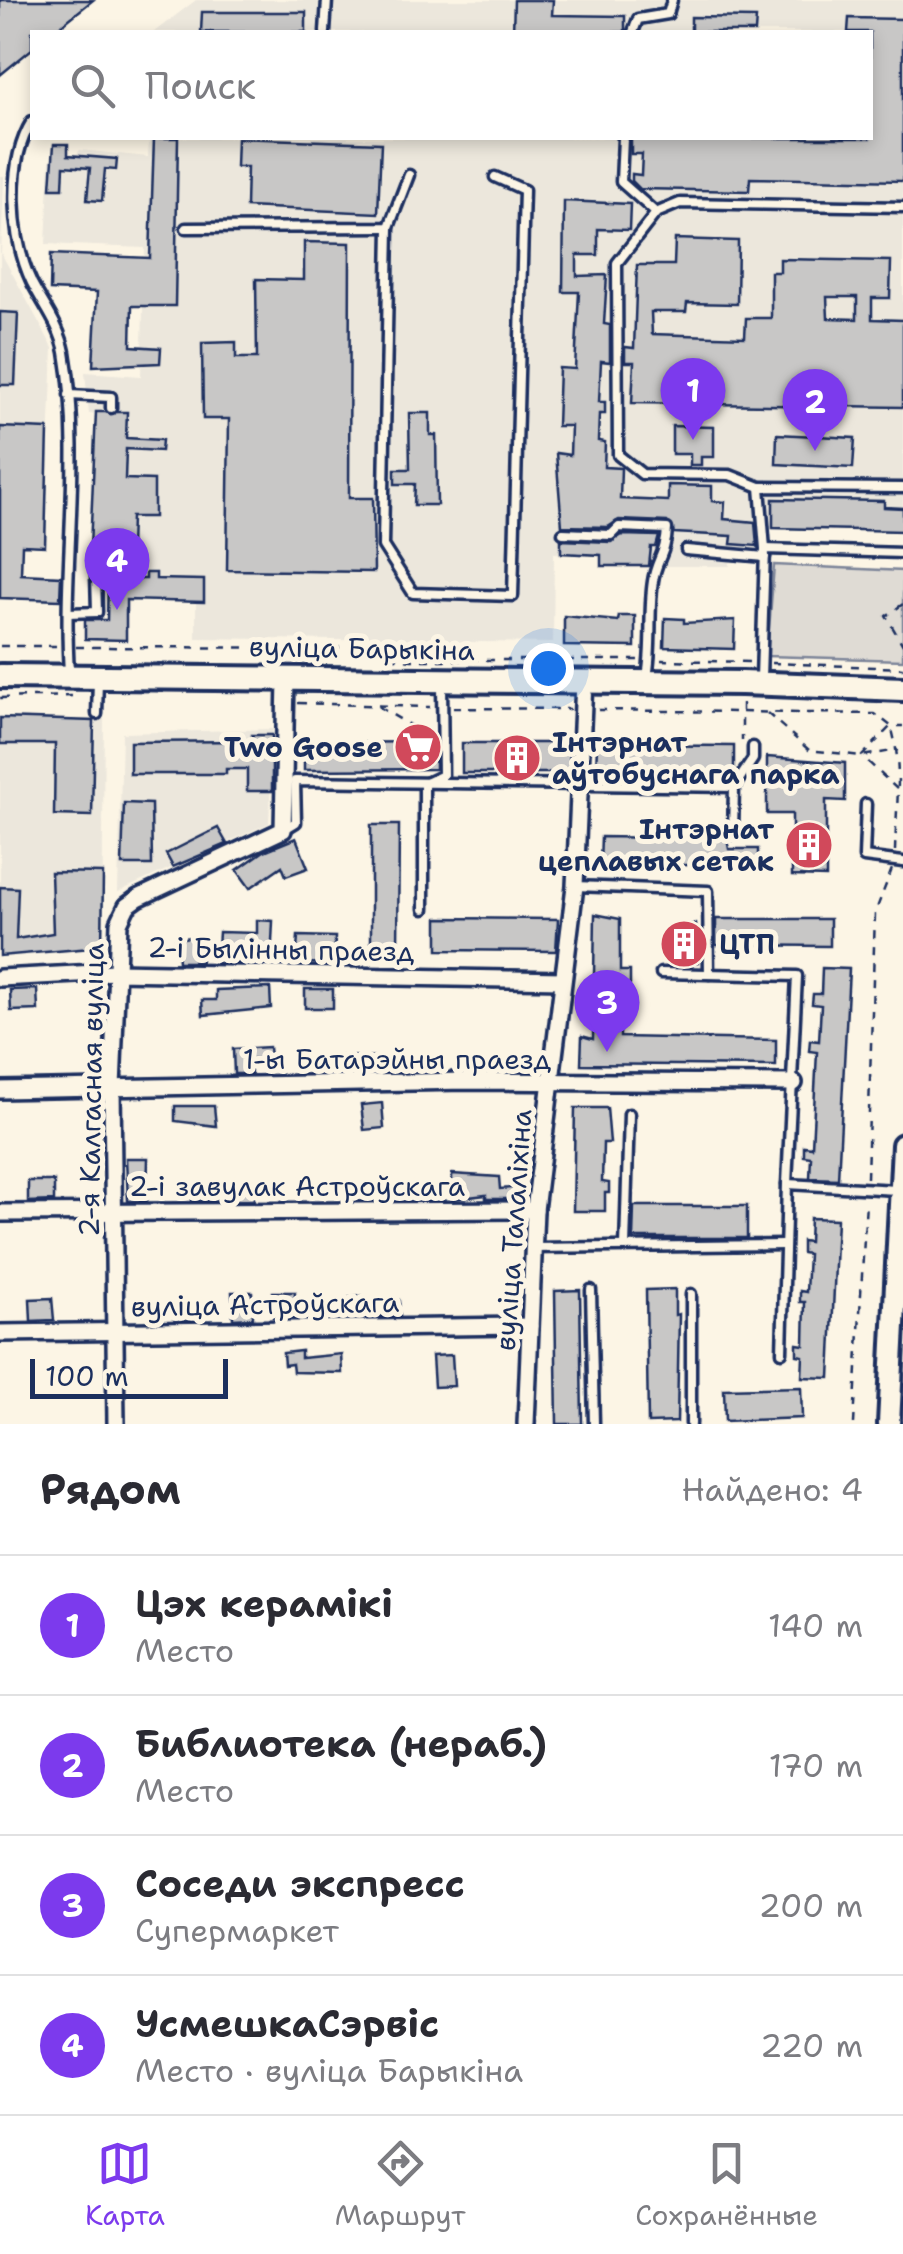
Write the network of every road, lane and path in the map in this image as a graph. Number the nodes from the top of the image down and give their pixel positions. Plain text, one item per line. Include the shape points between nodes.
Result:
1 (327, 0) edge
2 (672, 0) edge
3 (324, 30) edge
4 (635, 30) edge
5 (30, 124) edge
6 (623, 140) edge
7 (409, 175) dead end
8 (495, 177) dead end
9 (903, 207) edge
10 (656, 213) junction
11 (388, 227) junction
12 (186, 228) dead end
13 (69, 396) junction
14 (112, 408) dead end
15 (760, 486) junction
16 (903, 488) edge
17 (563, 534) dead end
18 (686, 550) dead end
19 (765, 553) junction
20 (903, 553) edge
21 (96, 574) dead end
22 (903, 604) edge
23 (68, 612) junction
24 (903, 645) edge
25 (0, 646) edge
26 (67, 647) junction
27 (412, 660) dead end
28 (0, 676) edge
29 (69, 676) junction
30 (98, 676) junction
31 (286, 678) junction
32 (442, 680) junction
33 (584, 681) junction
34 (646, 682) junction
35 (761, 683) junction
36 (903, 689) edge
37 (377, 706) dead end
38 (766, 712) dead end
39 (97, 714) dead end
40 (420, 743) dead end
41 (753, 747) dead end
42 (898, 750) junction
43 (862, 756) junction
44 (424, 784) junction
45 (583, 785) junction
46 (734, 788) junction
47 (897, 789) junction
48 (866, 804) dead end
49 (283, 830) junction
50 (733, 834) dead end
51 (899, 862) edge
52 (575, 886) junction
53 (424, 909) dead end
54 (115, 972) junction
55 (662, 973) dead end
56 (709, 974) junction
57 (0, 978) edge
58 (562, 980) junction
59 (549, 1083) junction
60 (794, 1083) junction
61 (112, 1087) junction
62 (0, 1090) edge
63 (628, 1114) dead end
64 (903, 1145) edge
65 (787, 1184) junction
66 (866, 1188) junction
67 (901, 1190) edge
68 (534, 1210) junction
69 (0, 1213) edge
70 (114, 1213) junction
71 (783, 1245) junction
72 (625, 1247) junction
73 (532, 1248) junction
74 (591, 1290) dead end
75 (691, 1294) dead end
76 (530, 1326) junction
77 (116, 1330) junction
78 (0, 1333) edge
79 (782, 1352) dead end
80 (116, 1424) edge
81 (526, 1424) edge
82 (594, 1424) edge
83 (692, 1424) edge
84 (854, 1424) edge
85 (889, 1424) edge

1 - 3 lane
2 - 4 lane via 668,14 638,20
5 - 13 lane via 19,141 16,234 32,283 62,337
6 - 10 lane via 621,182
7 - 11 lane
8 - 11 lane via 524,190 513,596 414,593 383,546
9 - 10 lane via 680,203
10 - 15 lane via 617,263 618,455 642,474 730,475
11 - 12 lane
13 - 14 lane via 112,397
13 - 23 lane
15 - 16 lane
15 - 19 lane
17 - 34 lane via 667,529 666,556 652,584
18 - 19 lane
19 - 20 lane
19 - 35 lane
21 - 23 lane via 96,612
22 - 24 path via 886,616
23 - 26 lane
25 - 26 path
26 - 27 path via 385,648 390,657
26 - 29 lane
28 - 29 main road, вуліца Барыкіна
29 - 30 main road, вуліца Барыкіна
30 - 31 main road, вуліца Барыкіна
30 - 39 lane
31 - 32 main road, вуліца Барыкіна
31 - 49 street
32 - 33 main road, вуліца Барыкіна
32 - 44 lane via 443,775
33 - 34 main road, вуліца Барыкіна
33 - 45 street, вуліца Талаліхіна
34 - 35 main road, вуліца Барыкіна
35 - 36 main road, вуліца Барыкіна
37 - 40 path via 418,730
38 - 43 path via 802,747
41 - 46 lane via 753,759
42 - 43 path
42 - 43 path via 891,726
42 - 47 path
43 - 47 path
44 - 45 lane
44 - 49 lane via 295,781 296,822
44 - 53 lane
45 - 46 lane
45 - 52 street, вуліца Талаліхіна
46 - 50 lane
47 - 51 path
48 - 51 lane via 864,857
49 - 54 street, 2-я Калгасная вуліца via 127,906
51 - 66 path via 876,913
52 - 56 lane via 708,892
52 - 58 street, вуліца Талаліхіна
54 - 57 street, 2-і Былінны праезд
54 - 58 street, 2-і Былінны праезд
54 - 61 street, 2-я Калгасная вуліца
55 - 56 lane
56 - 60 lane via 797,976
58 - 59 street, вуліца Талаліхіна
59 - 60 street, 1-ы Батарэйны праезд
59 - 61 street, 1-ы Батарэйны праезд
59 - 68 street, вуліца Талаліхіна
60 - 65 lane
61 - 62 street, 1-ы Батарэйны праезд
61 - 70 street, 2-я Калгасная вуліца
63 - 72 lane
64 - 67 street
65 - 66 lane
65 - 71 lane
66 - 67 lane
66 - 84 path
67 - 85 street
68 - 70 street, 2-і завулак Астроўскага
68 - 73 street, вуліца Талаліхіна
69 - 70 street, 2-і завулак Астроўскага
70 - 77 street, 2-я Калгасная вуліца
71 - 72 lane
71 - 79 lane
72 - 73 lane
73 - 76 street, вуліца Талаліхіна
74 - 82 lane
75 - 83 lane
76 - 77 street, вуліца Астроўскага
76 - 81 street, вуліца Талаліхіна
77 - 78 street, вуліца Астроўскага
77 - 80 street, 2-я Калгасная вуліца

